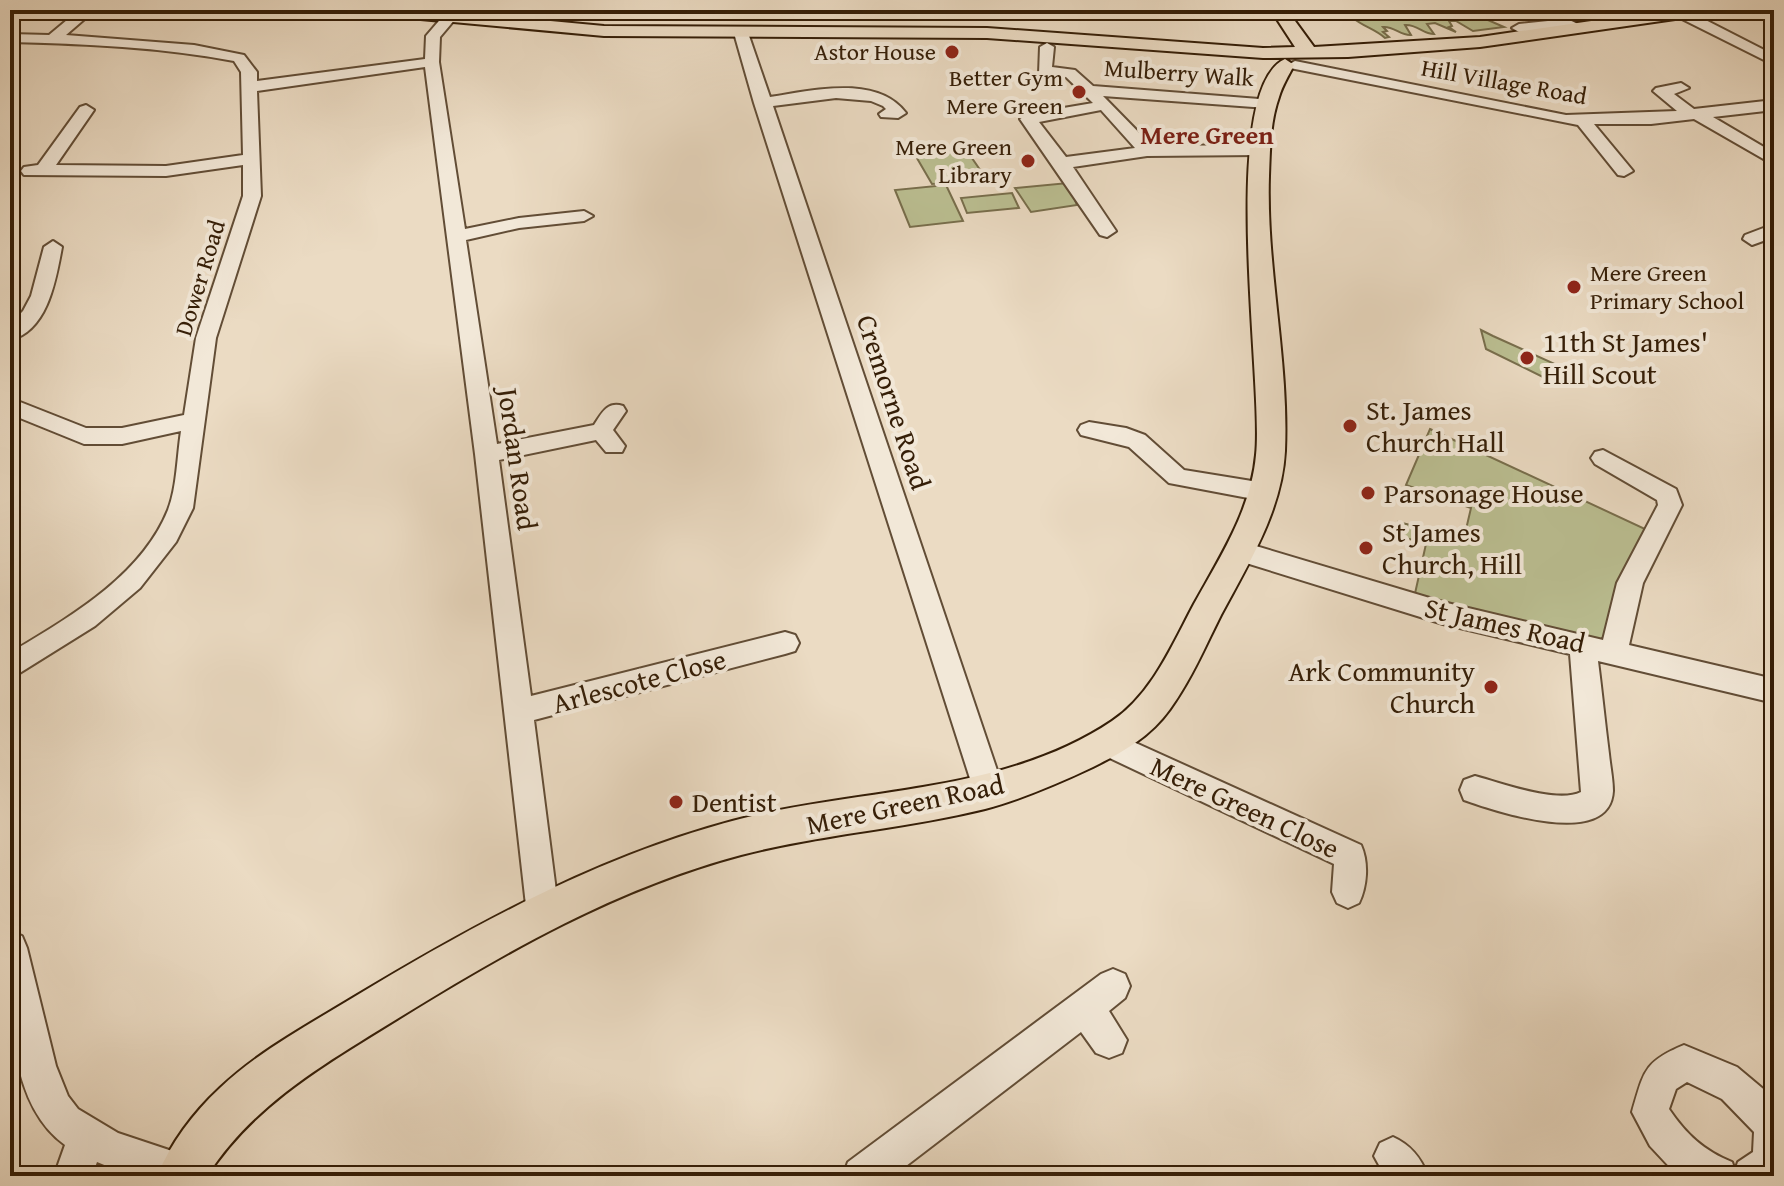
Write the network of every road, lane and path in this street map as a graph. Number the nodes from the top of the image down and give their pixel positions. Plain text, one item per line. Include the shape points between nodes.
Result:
1 (88, 10) edge
2 (377, 10) edge
3 (1279, 10) edge
4 (1703, 10) edge
5 (1670, 13) edge
6 (449, 18) junction
7 (741, 33) junction
8 (10, 38) edge
9 (52, 39) junction
10 (1047, 47) dead end
11 (1774, 61) edge
12 (432, 62) junction
13 (1290, 63) junction
14 (250, 87) junction
15 (1681, 88) dead end
16 (1088, 90) junction
17 (762, 103) junction
18 (1105, 105) junction
19 (1774, 105) edge
20 (86, 110) dead end
21 (887, 114) dead end
22 (1694, 115) junction
23 (1583, 121) junction
24 (1259, 150) junction
25 (1147, 151) junction
26 (252, 159) junction
27 (1774, 160) edge
28 (1062, 163) junction
29 (1624, 172) dead end
30 (584, 216) dead end
31 (1774, 230) edge
32 (1107, 231) dead end
33 (457, 236) junction
34 (1752, 239) dead end
35 (53, 247) dead end
36 (10, 334) edge
37 (10, 405) edge
38 (615, 411) dead end
39 (192, 421) junction
40 (1089, 430) dead end
41 (487, 454) junction
42 (1603, 458) dead end
43 (1264, 492) junction
44 (1239, 551) junction
45 (785, 643) dead end
46 (1583, 644) junction
47 (1614, 651) junction
48 (10, 667) edge
49 (1774, 691) edge
50 (521, 711) junction
51 (1107, 743) junction
52 (1475, 790) dead end
53 (989, 791) junction
54 (1348, 892) dead end
55 (543, 914) junction
56 (10, 948) edge
57 (1109, 1040) dead end
58 (1774, 1126) edge
59 (87, 1135) junction
60 (181, 1174) edge
61 (73, 1176) edge
62 (862, 1176) edge
63 (1718, 1176) edge
64 (1752, 1176) edge

1 - 9 street
2 - 6 main road
3 - 13 main road
4 - 5 main road
5 - 11 street
5 - 13 main road
6 - 7 main road via 620,32
6 - 12 street, Jordan Road via 433,36
7 - 13 main road via 987,33 1183,48
7 - 17 street, Cremorne Road
8 - 9 street
9 - 14 street via 219,52 245,63
10 - 16 street via 1044,71 1070,73
12 - 14 street
12 - 33 street, Jordan Road
13 - 16 street, Mulberry Walk
13 - 23 street, Hill Village Road via 1531,115
13 - 24 main road, Mere Green Road
14 - 26 street, Dower Road
15 - 22 street via 1661,91
16 - 18 street
17 - 21 street via 864,94 889,101 898,113
17 - 53 street, Cremorne Road
18 - 25 street
18 - 28 street via 1028,119
19 - 22 street, Hill Village Road
20 - 26 street via 37,170 166,171
22 - 23 street, Hill Village Road
22 - 27 street
23 - 29 street
24 - 25 street
24 - 43 main road, Mere Green Road via 1258,232 1271,454
25 - 28 street
26 - 39 street, Dower Road via 252,196 206,338
28 - 32 street
30 - 33 street
31 - 34 street
33 - 41 street, Jordan Road
35 - 36 street via 40,303
37 - 39 street via 92,437
38 - 41 street via 607,438
39 - 48 street, Dower Road via 181,508 151,561 90,617
40 - 43 street via 1137,441 1177,477
41 - 50 street, Jordan Road
42 - 47 street via 1659,487 1670,505 1630,583
43 - 44 main road, Mere Green Road
44 - 46 street, St James Road via 1443,613
44 - 51 main road, Mere Green Road via 1163,691 1137,722
45 - 50 street, Arlescote Close via 760,660
46 - 47 street, St James Road
46 - 52 street via 1598,793 1575,809 1543,807
47 - 49 street, St James Road
50 - 55 street, Jordan Road
51 - 53 main road, Mere Green Road
51 - 54 street, Mere Green Close via 1350,856
53 - 55 main road, Mere Green Road via 737,838 646,868
55 - 60 main road, Mere Green Road via 447,964 286,1065 240,1100
56 - 59 street via 48,1098 64,1121
57 - 62 street via 1100,997
58 - 63 street via 1752,1098 1726,1078 1684,1063 1661,1077 1650,1112 1667,1142 1697,1169
58 - 64 street via 1771,1162
59 - 60 street
59 - 61 street

